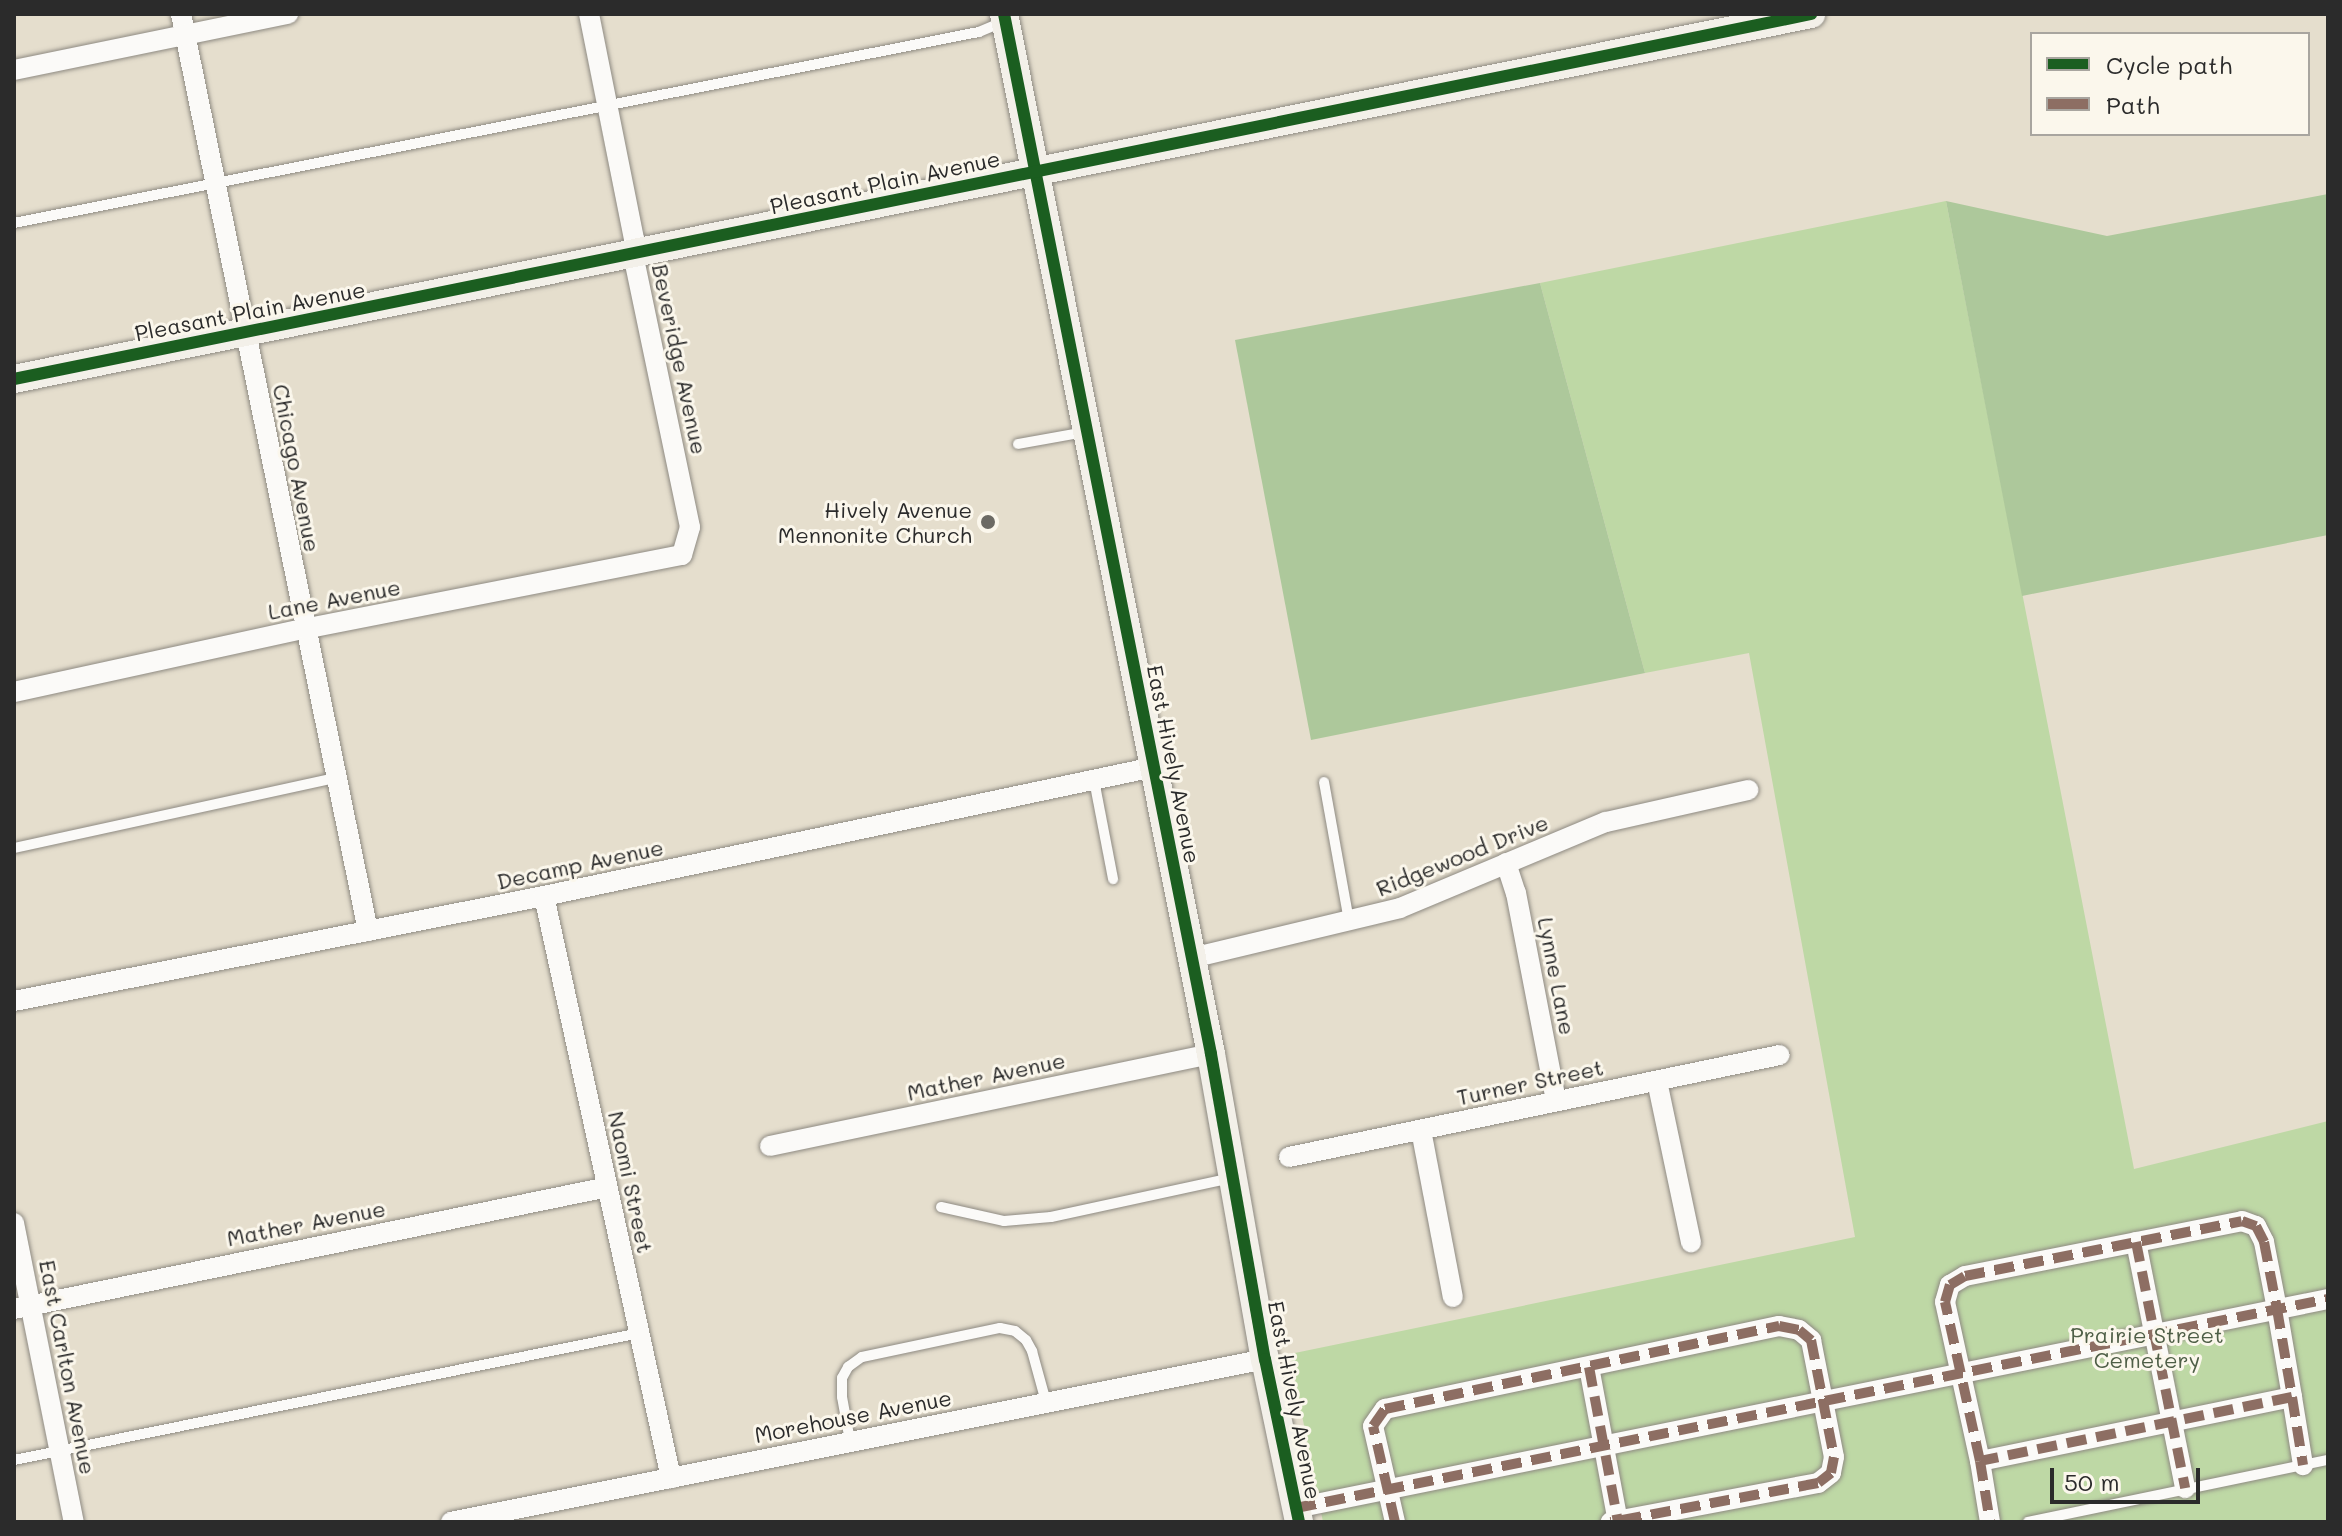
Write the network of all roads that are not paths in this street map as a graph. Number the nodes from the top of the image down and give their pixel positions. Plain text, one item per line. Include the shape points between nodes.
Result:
1 (181, 14) edge
2 (288, 14) edge
3 (589, 14) edge
4 (1811, 14) edge
5 (1004, 18) edge
6 (185, 35) junction
7 (14, 70) edge
8 (608, 105) junction
9 (1035, 172) junction
10 (218, 182) junction
11 (14, 223) edge
12 (633, 255) junction
13 (247, 332) junction
14 (14, 379) edge
15 (1087, 431) junction
16 (1018, 444) dead end
17 (665, 559) joint
18 (304, 629) junction
19 (14, 692) edge
20 (1154, 767) junction
21 (336, 778) junction
22 (1094, 780) junction
23 (1324, 782) dead end
24 (1748, 790) dead end
25 (14, 848) edge
26 (1506, 863) junction
27 (1113, 879) dead end
28 (544, 896) junction
29 (1350, 923) junction
30 (368, 931) junction
31 (1192, 958) junction
32 (14, 1001) edge
33 (1211, 1054) junction
34 (1780, 1055) dead end
35 (1657, 1081) junction
36 (1556, 1100) junction
37 (1421, 1130) junction
38 (770, 1146) dead end
39 (1289, 1157) dead end
40 (1233, 1178) junction
41 (608, 1187) junction
42 (941, 1207) dead end
43 (14, 1223) edge
44 (1691, 1242) dead end
45 (2136, 1242) junction
46 (1453, 1297) dead end
47 (2328, 1299) edge
48 (23, 1307) edge
49 (2277, 1309) junction
50 (640, 1333) junction
51 (2157, 1333) junction
52 (1265, 1359) junction
53 (1589, 1367) junction
54 (1963, 1373) junction
55 (2292, 1397) junction
56 (1823, 1400) junction
57 (1046, 1402) junction
58 (2173, 1419) junction
59 (850, 1441) junction
60 (1605, 1446) junction
61 (61, 1451) junction
62 (14, 1460) edge
63 (2328, 1460) edge
64 (1980, 1461) junction
65 (2303, 1465) junction
66 (671, 1478) junction
67 (2185, 1488) junction
68 (1389, 1490) junction
69 (1298, 1515) edge
70 (74, 1522) edge
71 (451, 1522) edge
72 (1395, 1522) edge
73 (1616, 1522) edge
74 (1990, 1522) edge
75 (2028, 1522) edge

1 - 6 street, Chicago Avenue
2 - 6 street
3 - 8 street, Beveridge Avenue
4 - 9 street, Pleasant Plain Avenue
5 - 8 lane via 979,32
5 - 9 street, East Hively Avenue
6 - 7 street
6 - 10 street, Chicago Avenue
8 - 10 lane
8 - 12 street, Beveridge Avenue
9 - 12 street, Pleasant Plain Avenue
9 - 15 street, East Hively Avenue
10 - 11 lane
10 - 13 street, Chicago Avenue
12 - 13 street, Pleasant Plain Avenue
12 - 17 street, Beveridge Avenue via 690,527 682,555
13 - 14 street, Pleasant Plain Avenue
13 - 18 street, Chicago Avenue
15 - 16 lane
15 - 20 street, East Hively Avenue
17 - 18 street, Lane Avenue
18 - 19 street, Lane Avenue
18 - 21 street, Chicago Avenue
20 - 22 street, Decamp Avenue
20 - 31 street, East Hively Avenue
21 - 25 lane
21 - 30 street, Chicago Avenue
22 - 27 lane
22 - 28 street, Decamp Avenue
23 - 29 lane
24 - 26 street, Ridgewood Drive via 1606,822
26 - 29 street, Ridgewood Drive
26 - 36 street, Lynne Lane
28 - 30 street, Decamp Avenue
28 - 41 street, Naomi Street
29 - 31 street, Ridgewood Drive
30 - 32 street, Decamp Avenue
31 - 33 street, East Hively Avenue
33 - 38 street, Mather Avenue
33 - 40 street, East Hively Avenue
34 - 35 street, Turner Street
35 - 36 street, Turner Street
35 - 44 street
36 - 37 street, Turner Street
37 - 39 street, Turner Street
37 - 46 street
40 - 42 lane via 1051,1217 1004,1221
40 - 52 street, East Hively Avenue
41 - 48 street, Mather Avenue
41 - 50 street, Naomi Street
43 - 48 street, East Carlton Avenue
45 - 49 street via 2242,1221 2256,1226
45 - 51 street
45 - 54 street via 1965,1276 1950,1285 1945,1302
47 - 49 street
48 - 61 street, East Carlton Avenue
49 - 51 street
49 - 55 street
50 - 61 lane
50 - 66 street, Naomi Street
51 - 54 street
51 - 58 street
52 - 57 street, Morehouse Avenue
52 - 69 street, East Hively Avenue
53 - 56 street via 1779,1326 1799,1330 1811,1340
53 - 60 street
53 - 68 street via 1385,1409 1373,1426
54 - 56 street
54 - 64 street
55 - 58 street
55 - 65 street
56 - 60 street
56 - 73 street via 1834,1457 1831,1473 1818,1483
57 - 59 street, Morehouse Avenue
57 - 59 lane via 1026,1340 1000,1328 862,1357 848,1367 842,1397
58 - 64 street
58 - 67 street
59 - 66 street, Morehouse Avenue
60 - 68 street
60 - 73 street
61 - 62 lane
61 - 70 street, East Carlton Avenue
63 - 65 lane
64 - 74 street
65 - 67 lane
66 - 71 street, Morehouse Avenue
67 - 75 lane
68 - 69 street
68 - 72 street

